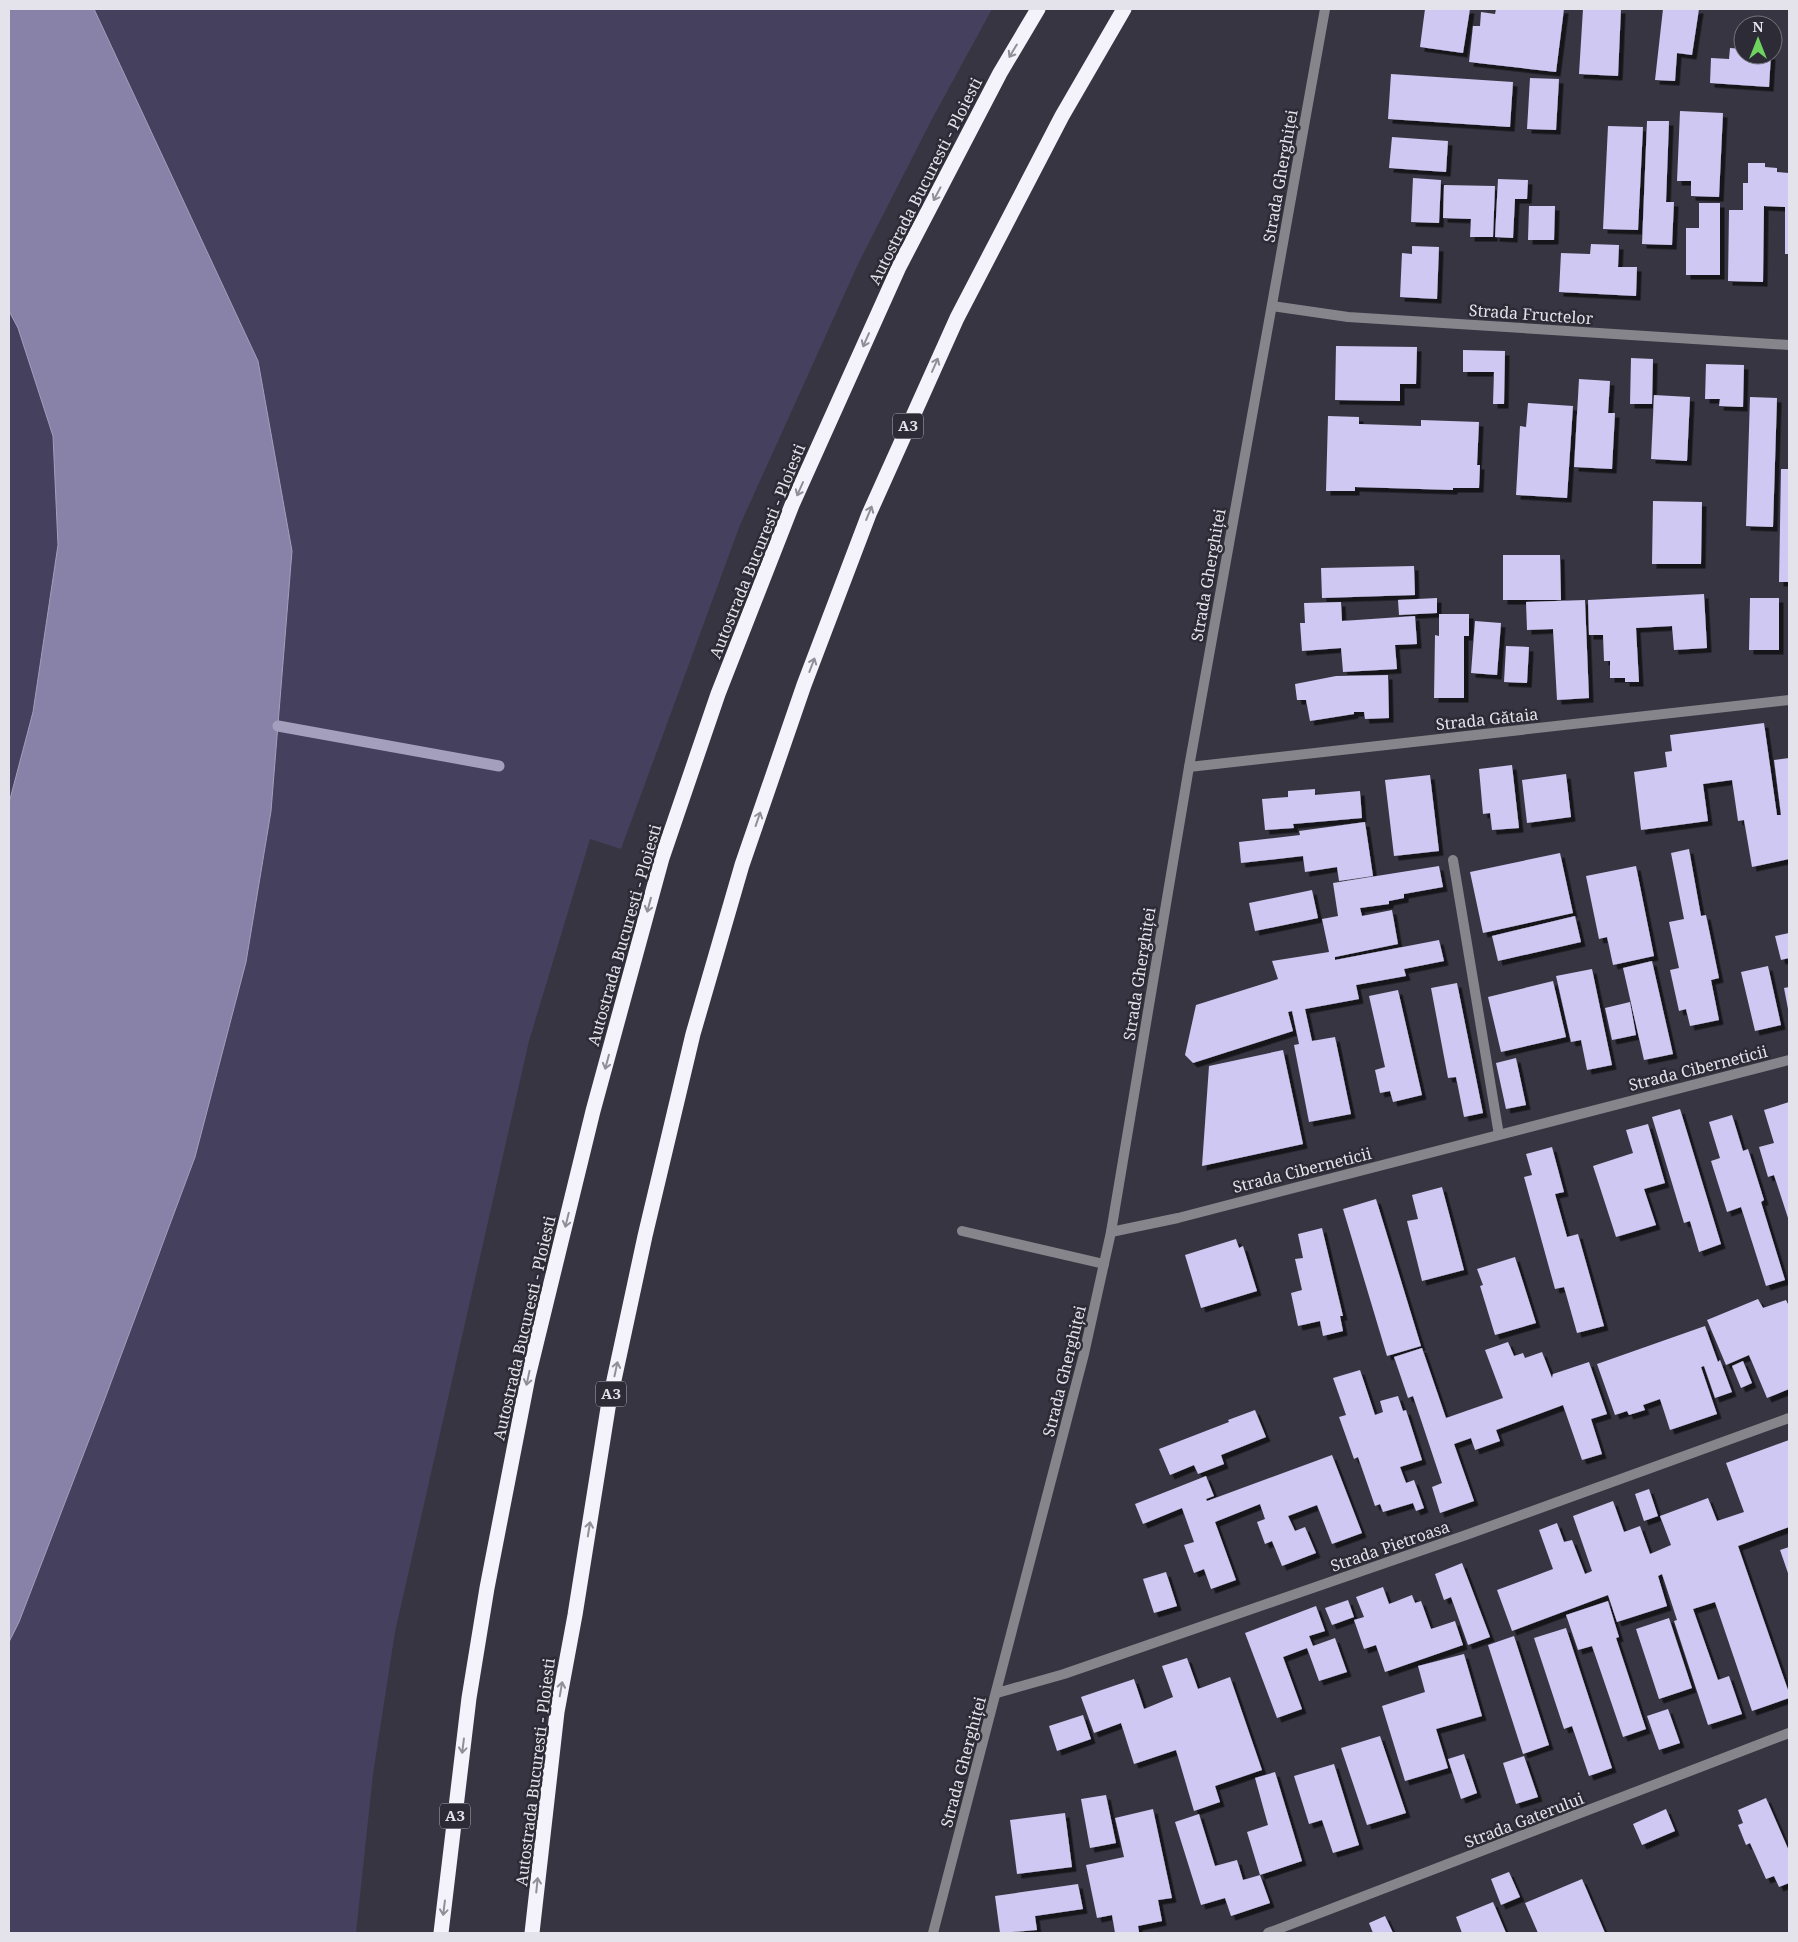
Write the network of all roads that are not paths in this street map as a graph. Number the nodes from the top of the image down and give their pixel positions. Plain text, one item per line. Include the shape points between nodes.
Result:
1 (1038, 9) edge
2 (1124, 9) edge
3 (1325, 9) edge
4 (1272, 306) junction
5 (1789, 345) edge
6 (1789, 700) edge
7 (1188, 767) junction
8 (1453, 860) dead end
9 (1789, 1060) edge
10 (1499, 1135) junction
11 (962, 1231) dead end
12 (1111, 1232) junction
13 (1104, 1264) junction
14 (1789, 1418) edge
15 (997, 1693) junction
16 (1789, 1733) edge
17 (441, 1933) edge
18 (532, 1933) edge
19 (933, 1933) edge
20 (1268, 1933) edge

1 -> 17 highway, Autostrada Bucuresti - Ploiesti / A3 via 1000,73 899,267 792,505 718,694 662,858 594,1111 528,1377 474,1670
18 -> 2 highway, Autostrada Bucuresti - Ploiesti / A3 via 557,1712 608,1408 693,1034 742,865 804,685 877,496 956,318 1062,116
3 - 4 street, Strada Gherghiței
4 - 5 street, Strada Fructelor via 1348,317
4 - 7 street, Strada Gherghiței
6 - 7 street, Strada Gătaia
7 - 12 street, Strada Gherghiței
8 - 10 street
9 - 10 street, Strada Ciberneticii
10 - 12 street, Strada Ciberneticii via 1178,1218
11 - 13 street
12 - 13 street, Strada Gherghiței
13 - 15 street, Strada Gherghiței
14 - 15 street, Strada Pietroasa via 1466,1535 1074,1671
15 - 19 street, Strada Gherghiței
16 - 20 street, Strada Gaterului

